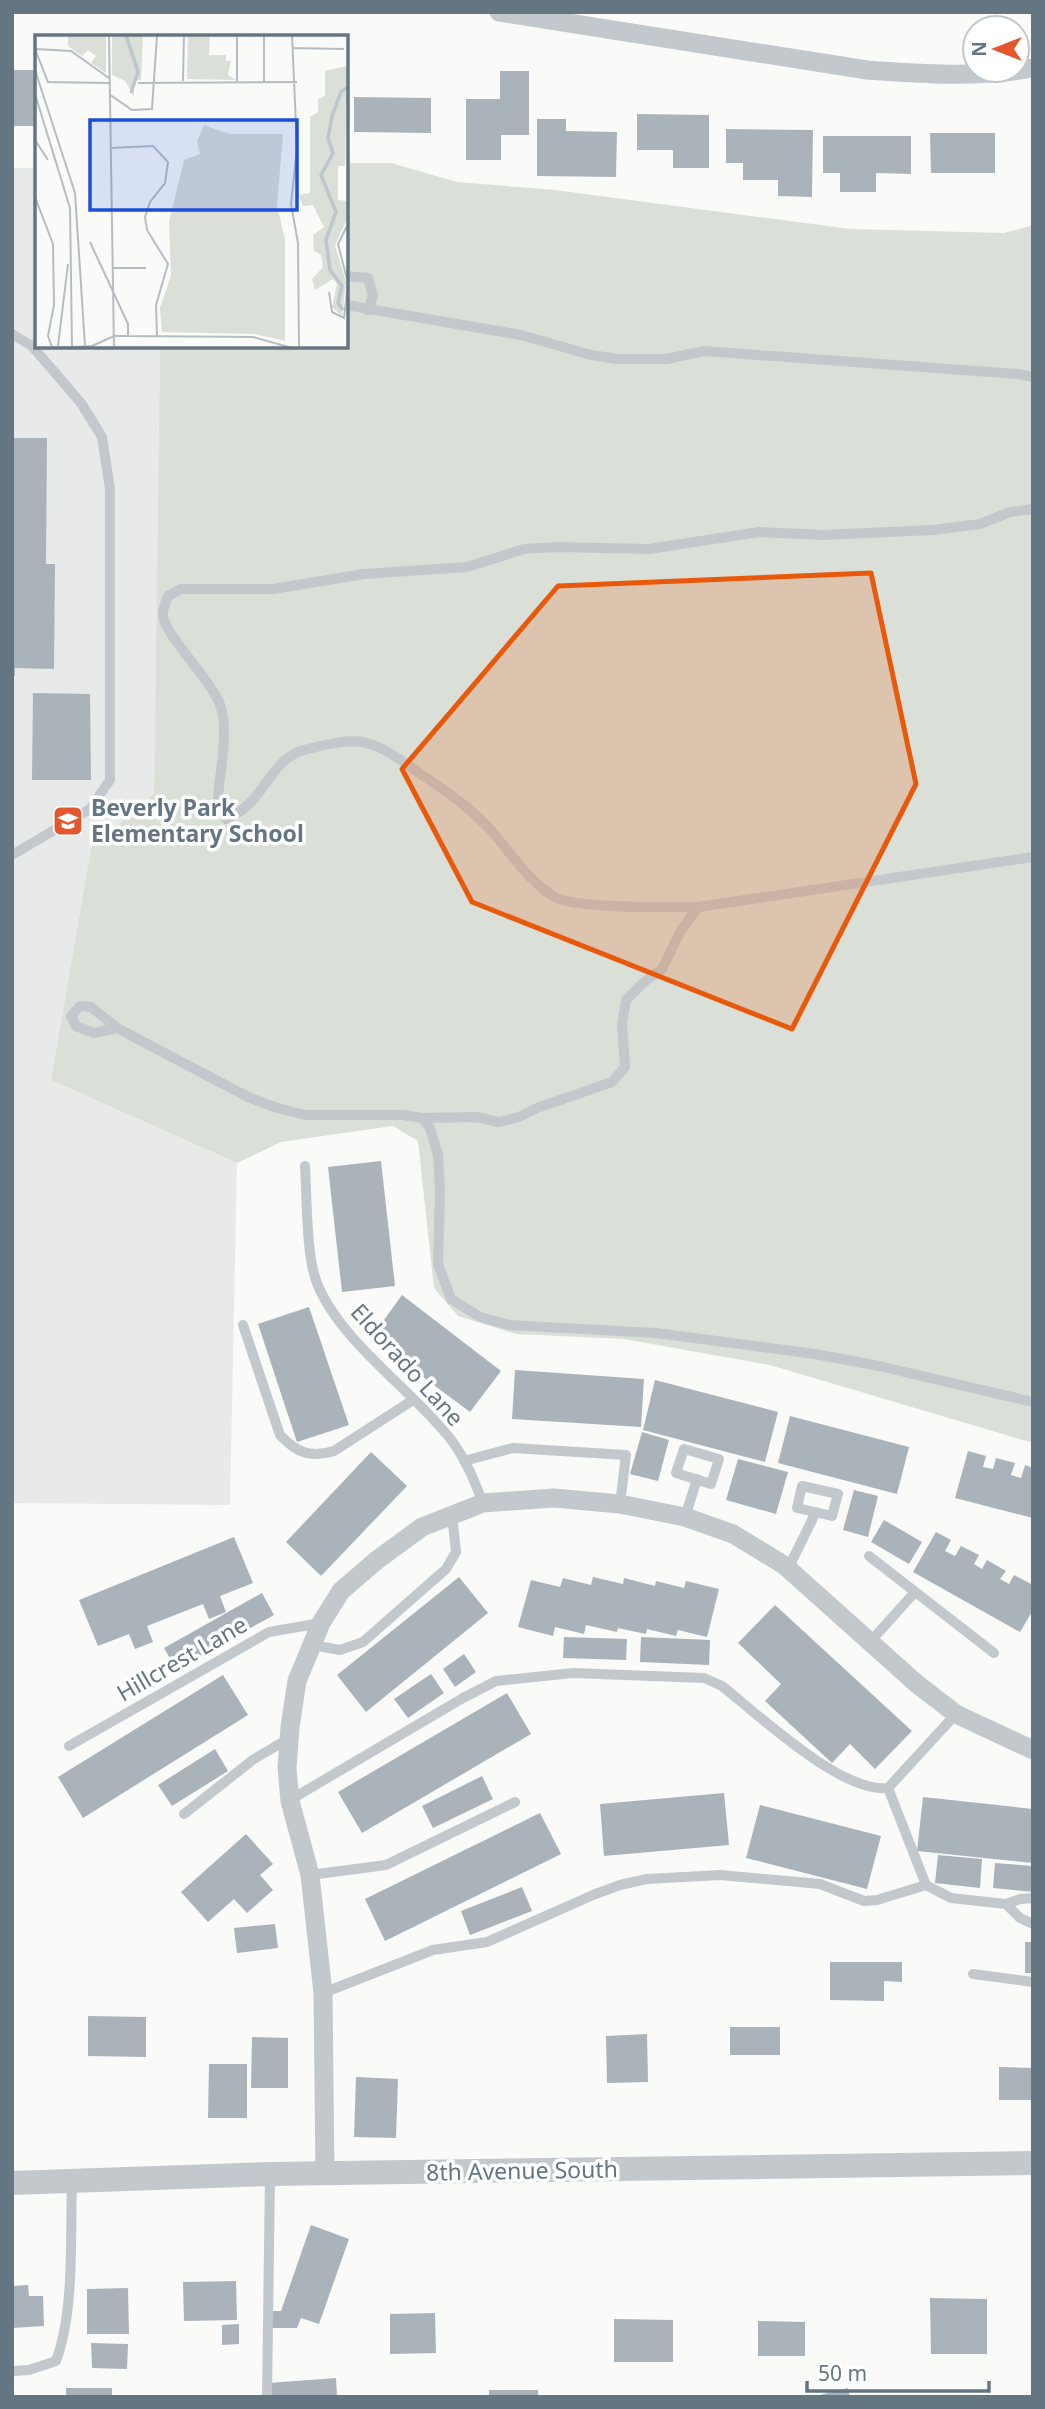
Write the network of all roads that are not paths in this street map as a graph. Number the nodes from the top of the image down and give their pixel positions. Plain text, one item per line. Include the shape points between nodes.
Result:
1 (499, 12) edge
2 (1033, 68) edge
3 (348, 276) edge
4 (348, 305) edge
5 (368, 310) junction
6 (12, 334) edge
7 (1033, 377) edge
8 (1033, 509) edge
9 (12, 855) edge
10 (1033, 858) edge
11 (698, 907) junction
12 (117, 1028) dead end
13 (422, 1118) junction
14 (305, 1166) dead end
15 (243, 1325) dead end
16 (413, 1400) junction
17 (1033, 1402) edge
18 (464, 1461) junction
19 (697, 1479) junction
20 (483, 1503) junction
21 (620, 1504) junction
22 (816, 1512) dead end
23 (452, 1515) junction
24 (685, 1517) junction
25 (869, 1556) dead end
26 (788, 1569) junction
27 (915, 1592) junction
28 (321, 1623) junction
29 (870, 1642) junction
30 (311, 1645) junction
31 (994, 1653) dead end
32 (956, 1714) junction
33 (289, 1738) junction
34 (69, 1746) dead end
35 (1033, 1749) edge
36 (888, 1788) junction
37 (290, 1801) junction
38 (515, 1802) dead end
39 (184, 1814) dead end
40 (310, 1875) junction
41 (926, 1885) junction
42 (1033, 1898) edge
43 (1006, 1904) junction
44 (1033, 1924) edge
45 (973, 1974) dead end
46 (1033, 1982) edge
47 (323, 1993) junction
48 (1033, 2163) edge
49 (270, 2174) junction
50 (325, 2174) junction
51 (72, 2181) junction
52 (12, 2183) edge
53 (12, 2371) edge
54 (267, 2397) edge

1 - 2 street via 867,70 925,74
3 - 5 lane via 368,278 373,296
4 - 5 lane
5 - 7 lane via 521,335 617,359 667,359 704,351
6 - 9 lane via 32,346 80,402 102,438 110,489 110,780 90,809
8 - 11 lane via 980,524 933,530 823,535 759,532 649,549 524,549 467,566 364,574 273,589 181,589 168,596 163,613 167,628 220,704 223,727 217,809 226,819 254,802 283,762 301,751 360,741 387,750 456,796 533,879 557,898 590,904
10 - 11 lane
11 - 13 lane via 663,969 626,1000 622,1024 625,1067 612,1082 499,1122 476,1117
12 - 13 lane via 274,1107 305,1115
13 - 17 lane via 438,1155 438,1264 450,1299 480,1317 509,1325 656,1333 815,1354
14 - 16 lane, Eldorado Lane via 316,1282 334,1313
15 - 16 lane via 279,1435 305,1454 334,1451
16 - 18 lane, Eldorado Lane via 449,1437
18 - 20 lane, Eldorado Lane
18 - 21 lane via 513,1448 626,1455
19 - 19 lane via 676,1473 684,1449 719,1459 711,1484
19 - 24 lane
20 - 21 street via 554,1498
20 - 23 street
21 - 24 street
22 - 26 lane
23 - 28 street via 422,1527 377,1560 341,1591
23 - 30 lane via 456,1552 446,1569 363,1642 340,1650
24 - 26 street via 733,1534
25 - 27 lane
26 - 29 street
27 - 29 lane
27 - 31 lane
28 - 30 street
28 - 34 lane, Hillcrest Lane via 269,1632
29 - 32 street
30 - 33 street via 297,1681
32 - 35 street
32 - 36 lane
33 - 37 street
33 - 39 lane via 254,1759
36 - 37 lane via 874,1790 830,1771 722,1686 704,1678 573,1673 496,1681
36 - 41 lane
37 - 40 street
38 - 40 lane via 386,1865
40 - 47 street
41 - 43 lane via 951,1898
41 - 47 lane via 864,1901 820,1884 720,1875 648,1879 593,1895 488,1942 433,1950
42 - 43 lane
43 - 44 lane
45 - 46 lane
47 - 50 street
48 - 50 street, 8th Avenue South
49 - 50 street, 8th Avenue South
49 - 51 street, 8th Avenue South
49 - 54 lane
51 - 52 street, 8th Avenue South
51 - 53 lane via 62,2344 56,2361

